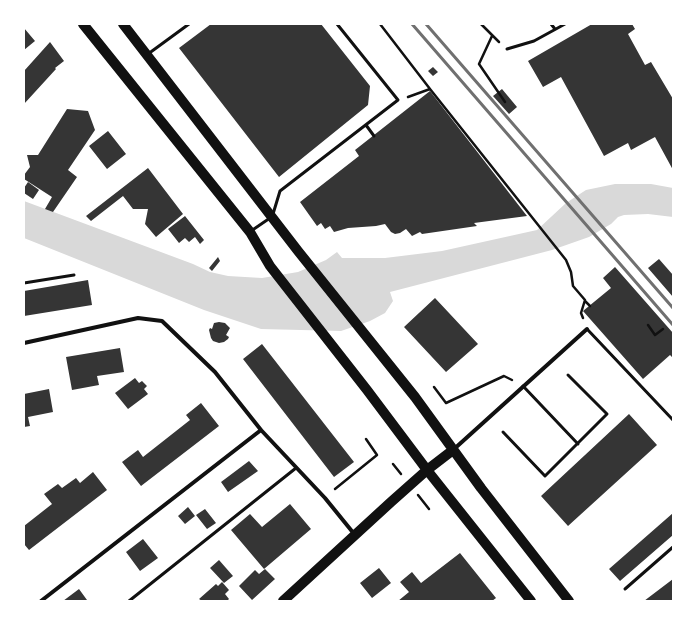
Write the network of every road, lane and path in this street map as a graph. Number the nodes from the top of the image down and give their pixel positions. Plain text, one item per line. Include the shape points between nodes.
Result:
1 (83, 24) edge
2 (123, 24) edge
3 (189, 24) edge
4 (337, 24) edge
5 (380, 24) edge
6 (481, 24) edge
7 (551, 24) edge
8 (565, 24) edge
9 (555, 30) junction
10 (492, 36) junction
11 (507, 49) joint
12 (147, 54) junction
13 (430, 89) junction
14 (398, 100) junction
15 (505, 102) dead end
16 (366, 125) junction
17 (374, 136) dead end
18 (272, 217) junction
19 (250, 232) junction
20 (74, 275) dead end
21 (24, 283) edge
22 (585, 300) junction
23 (590, 306) dead end
24 (648, 325) dead end
25 (587, 329) junction
26 (662, 329) dead end
27 (24, 343) edge
28 (568, 375) dead end
29 (504, 376) dead end
30 (523, 386) junction
31 (434, 387) dead end
32 (673, 420) edge
33 (261, 430) junction
34 (503, 432) dead end
35 (366, 439) dead end
36 (578, 444) junction
37 (453, 450) junction
38 (296, 468) junction
39 (427, 470) junction
40 (335, 489) dead end
41 (355, 535) junction
42 (673, 547) edge
43 (625, 589) dead end
44 (41, 601) edge
45 (129, 601) edge
46 (283, 601) edge
47 (531, 601) edge
48 (569, 601) edge

1 - 19 main road
2 - 12 main road
3 - 12 lane
4 - 14 lane
5 - 13 path
6 - 10 path
7 - 9 lane
8 - 9 lane
9 - 11 lane via 534,41
10 - 11 path
10 - 15 path via 479,64
12 - 18 main road
13 - 14 path
13 - 22 path via 566,260 573,286
14 - 16 lane
16 - 17 lane
16 - 18 lane via 280,191
18 - 19 lane
18 - 37 main road
19 - 39 main road via 270,266
20 - 21 lane
22 - 23 path
22 - 25 path via 581,313
24 - 26 path via 655,335
25 - 30 street
25 - 32 lane
27 - 33 street via 138,318 162,321 215,372
28 - 36 lane via 607,414
29 - 31 path via 446,403
30 - 36 lane
30 - 37 street
33 - 38 street
33 - 44 street
34 - 36 lane via 545,476
35 - 40 path via 377,455
37 - 39 main road
37 - 48 main road
38 - 41 street
38 - 45 lane
39 - 41 main road
39 - 47 main road
41 - 46 main road
42 - 43 lane

